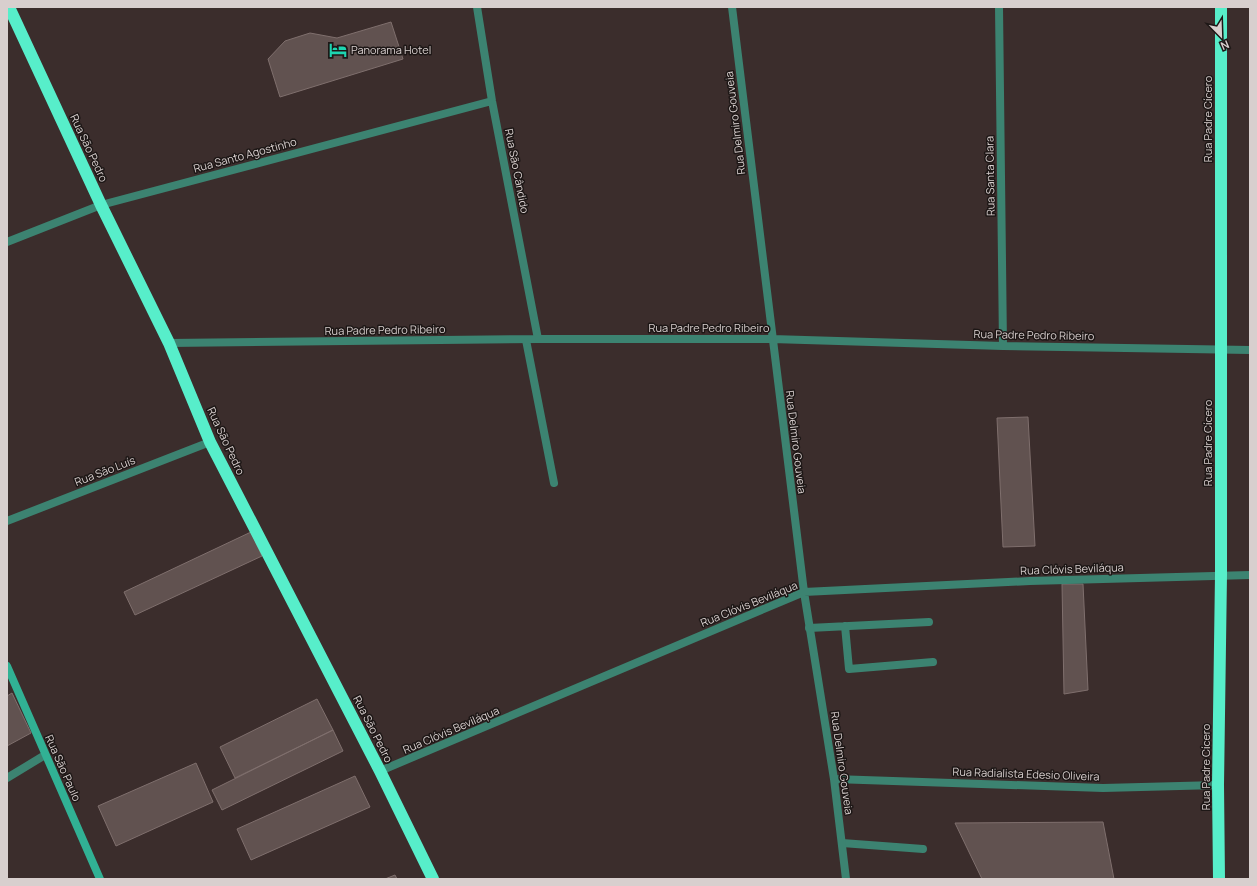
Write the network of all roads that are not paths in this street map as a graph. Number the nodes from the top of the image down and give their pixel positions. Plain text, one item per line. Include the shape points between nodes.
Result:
1 (9, 7) edge
2 (478, 7) edge
3 (732, 7) edge
4 (999, 7) edge
5 (1221, 7) edge
6 (492, 101) junction
7 (101, 205) junction
8 (7, 242) edge
9 (538, 339) junction
10 (772, 339) junction
11 (526, 340) junction
12 (169, 343) junction
13 (1003, 346) junction
14 (1220, 349) junction
15 (1250, 350) edge
16 (210, 442) junction
17 (554, 483) dead end
18 (7, 521) edge
19 (1221, 575) junction
20 (1250, 575) edge
21 (804, 592) junction
22 (929, 622) dead end
23 (845, 626) junction
24 (809, 628) junction
25 (933, 662) dead end
26 (7, 666) edge
27 (45, 756) junction
28 (380, 771) junction
29 (7, 778) edge
30 (834, 779) junction
31 (1218, 785) junction
32 (842, 843) junction
33 (923, 849) dead end
34 (100, 879) edge
35 (433, 879) edge
36 (846, 879) edge
37 (1219, 879) edge

1 - 7 highway, Rua São Pedro
2 - 6 street, Rua São Cândido
3 - 10 street, Rua Delmiro Gouveia
4 - 13 street, Rua Santa Clara
5 - 14 highway, Rua Padre Cícero
6 - 7 street, Rua Santo Agostinho
6 - 9 street, Rua São Cândido
7 - 8 street, Rua Santo Agostinho
7 - 12 highway, Rua São Pedro
9 - 10 street, Rua Padre Pedro Ribeiro
9 - 11 street, Rua Padre Pedro Ribeiro
10 - 13 street, Rua Padre Pedro Ribeiro
10 - 21 street, Rua Delmiro Gouveia
11 - 12 street, Rua Padre Pedro Ribeiro
11 - 17 street
12 - 16 highway, Rua São Pedro
13 - 14 street, Rua Padre Pedro Ribeiro
14 - 15 street, Rua Padre Pedro Ribeiro
14 - 19 highway, Rua Padre Cícero
16 - 18 street, Rua São Luís
16 - 28 highway, Rua São Pedro
19 - 20 street, Rua Clóvis Beviláqua
19 - 21 street, Rua Clóvis Beviláqua
19 - 31 highway, Rua Padre Cícero
21 - 24 street, Rua Delmiro Gouveia
21 - 28 street, Rua Clóvis Beviláqua
22 - 23 street
23 - 24 street
23 - 25 street via 850,668
24 - 30 street, Rua Delmiro Gouveia
26 - 27 street, Rua São Paulo
27 - 29 street
27 - 34 street, Rua São Paulo
28 - 35 highway, Rua São Pedro
30 - 31 street, Rua Radialista Edesio Oliveira via 1103,788
30 - 32 street, Rua Delmiro Gouveia
31 - 37 highway, Rua Padre Cícero
32 - 33 street
32 - 36 street, Rua Delmiro Gouveia

